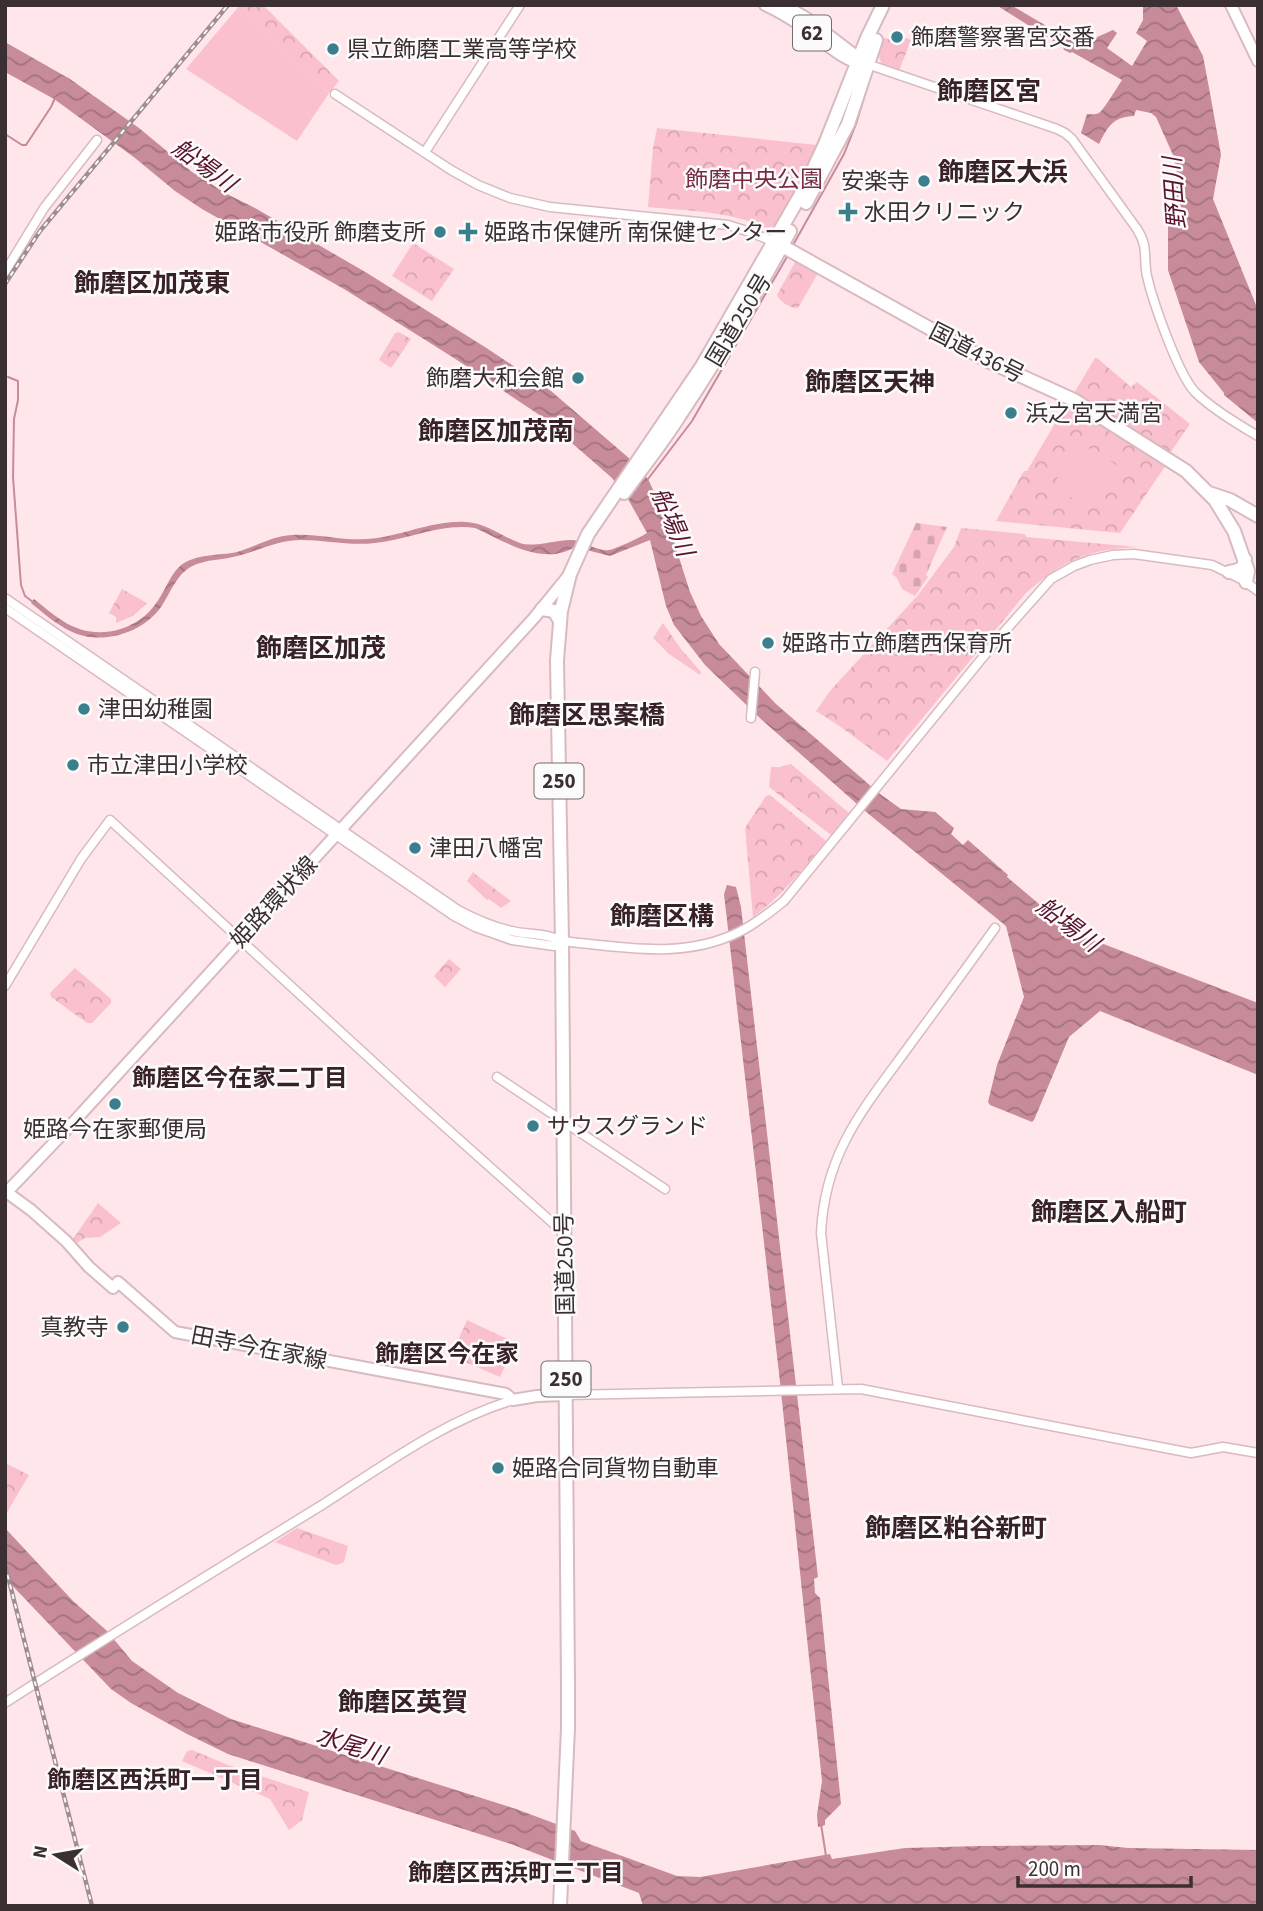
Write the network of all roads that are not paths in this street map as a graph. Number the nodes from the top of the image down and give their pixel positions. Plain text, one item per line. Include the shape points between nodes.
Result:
1 (520, 5) edge
2 (765, 5) edge
3 (784, 5) edge
4 (883, 5) edge
5 (891, 5) edge
6 (1231, 5) edge
7 (1258, 61) edge
8 (861, 62) junction
9 (335, 94) dead end
10 (97, 140) dead end
11 (425, 152) junction
12 (785, 248) junction
13 (5, 272) edge
14 (1258, 436) edge
15 (1209, 493) junction
16 (1258, 516) edge
17 (1245, 559) junction
18 (1228, 572) junction
19 (571, 579) junction
20 (1252, 581) edge
21 (1258, 591) edge
22 (5, 598) edge
23 (5, 608) edge
24 (542, 609) junction
25 (561, 621) junction
26 (755, 672) dead end
27 (751, 718) dead end
28 (338, 832) junction
29 (995, 928) dead end
30 (240, 939) junction
31 (562, 941) junction
32 (5, 986) edge
33 (497, 1077) dead end
34 (563, 1122) junction
35 (665, 1189) dead end
36 (6, 1192) edge
37 (564, 1233) junction
38 (838, 1388) junction
39 (566, 1395) junction
40 (513, 1400) junction
41 (1258, 1453) edge
42 (5, 1703) edge
43 (560, 1906) edge

1 - 11 street
2 - 8 main road, 62 via 847,59
3 - 8 main road, 62 via 805,16
4 - 8 highway, 国道250号 / 250
5 - 8 highway, 国道250号 / 250
6 - 7 main road
8 - 12 highway, 国道250号 / 250
8 - 14 street via 1072,139 1144,242 1146,274 1185,378 1194,392
9 - 11 street
10 - 13 street via 44,208
11 - 12 street via 478,186 530,204 728,226
12 - 15 highway, 国道436号 via 988,361 1074,400 1170,460
12 - 19 highway, 国道250号 / 250 via 679,417 617,496
15 - 16 highway, 国道436号
15 - 17 highway, 国道436号 via 1230,523
17 - 18 highway via 1243,567
17 - 20 highway, 国道436号
18 - 20 street
18 - 31 street via 1194,561 1134,554 1074,566 1051,579 1025,607 784,901 763,918 716,942 690,948 654,950
19 - 24 main road, 姫路環状線
19 - 25 highway, 国道250号 / 250
20 - 21 street
22 - 28 street
23 - 28 street
24 - 25 highway via 554,611
24 - 28 main road, 姫路環状線
25 - 31 highway, 国道250号 / 250 via 557,660
26 - 27 street
28 - 30 main road, 姫路環状線
28 - 31 street via 436,905 475,927 512,940 554,946
29 - 38 street via 848,1133 830,1173 821,1233
30 - 32 street via 110,820
30 - 36 main road, 姫路環状線
30 - 37 street
31 - 34 highway, 国道250号 / 250
33 - 34 street
34 - 35 street
34 - 37 highway, 国道250号 / 250
36 - 40 main road, 田寺今在家線 via 35,1213 113,1288 118,1282 175,1332 506,1394
37 - 39 highway, 国道250号 / 250
38 - 39 street
38 - 41 street via 1191,1453 1223,1447
39 - 40 main road, 田寺今在家線
39 - 43 highway, 国道250号 / 250 via 568,1728
40 - 42 street via 455,1422 389,1461

